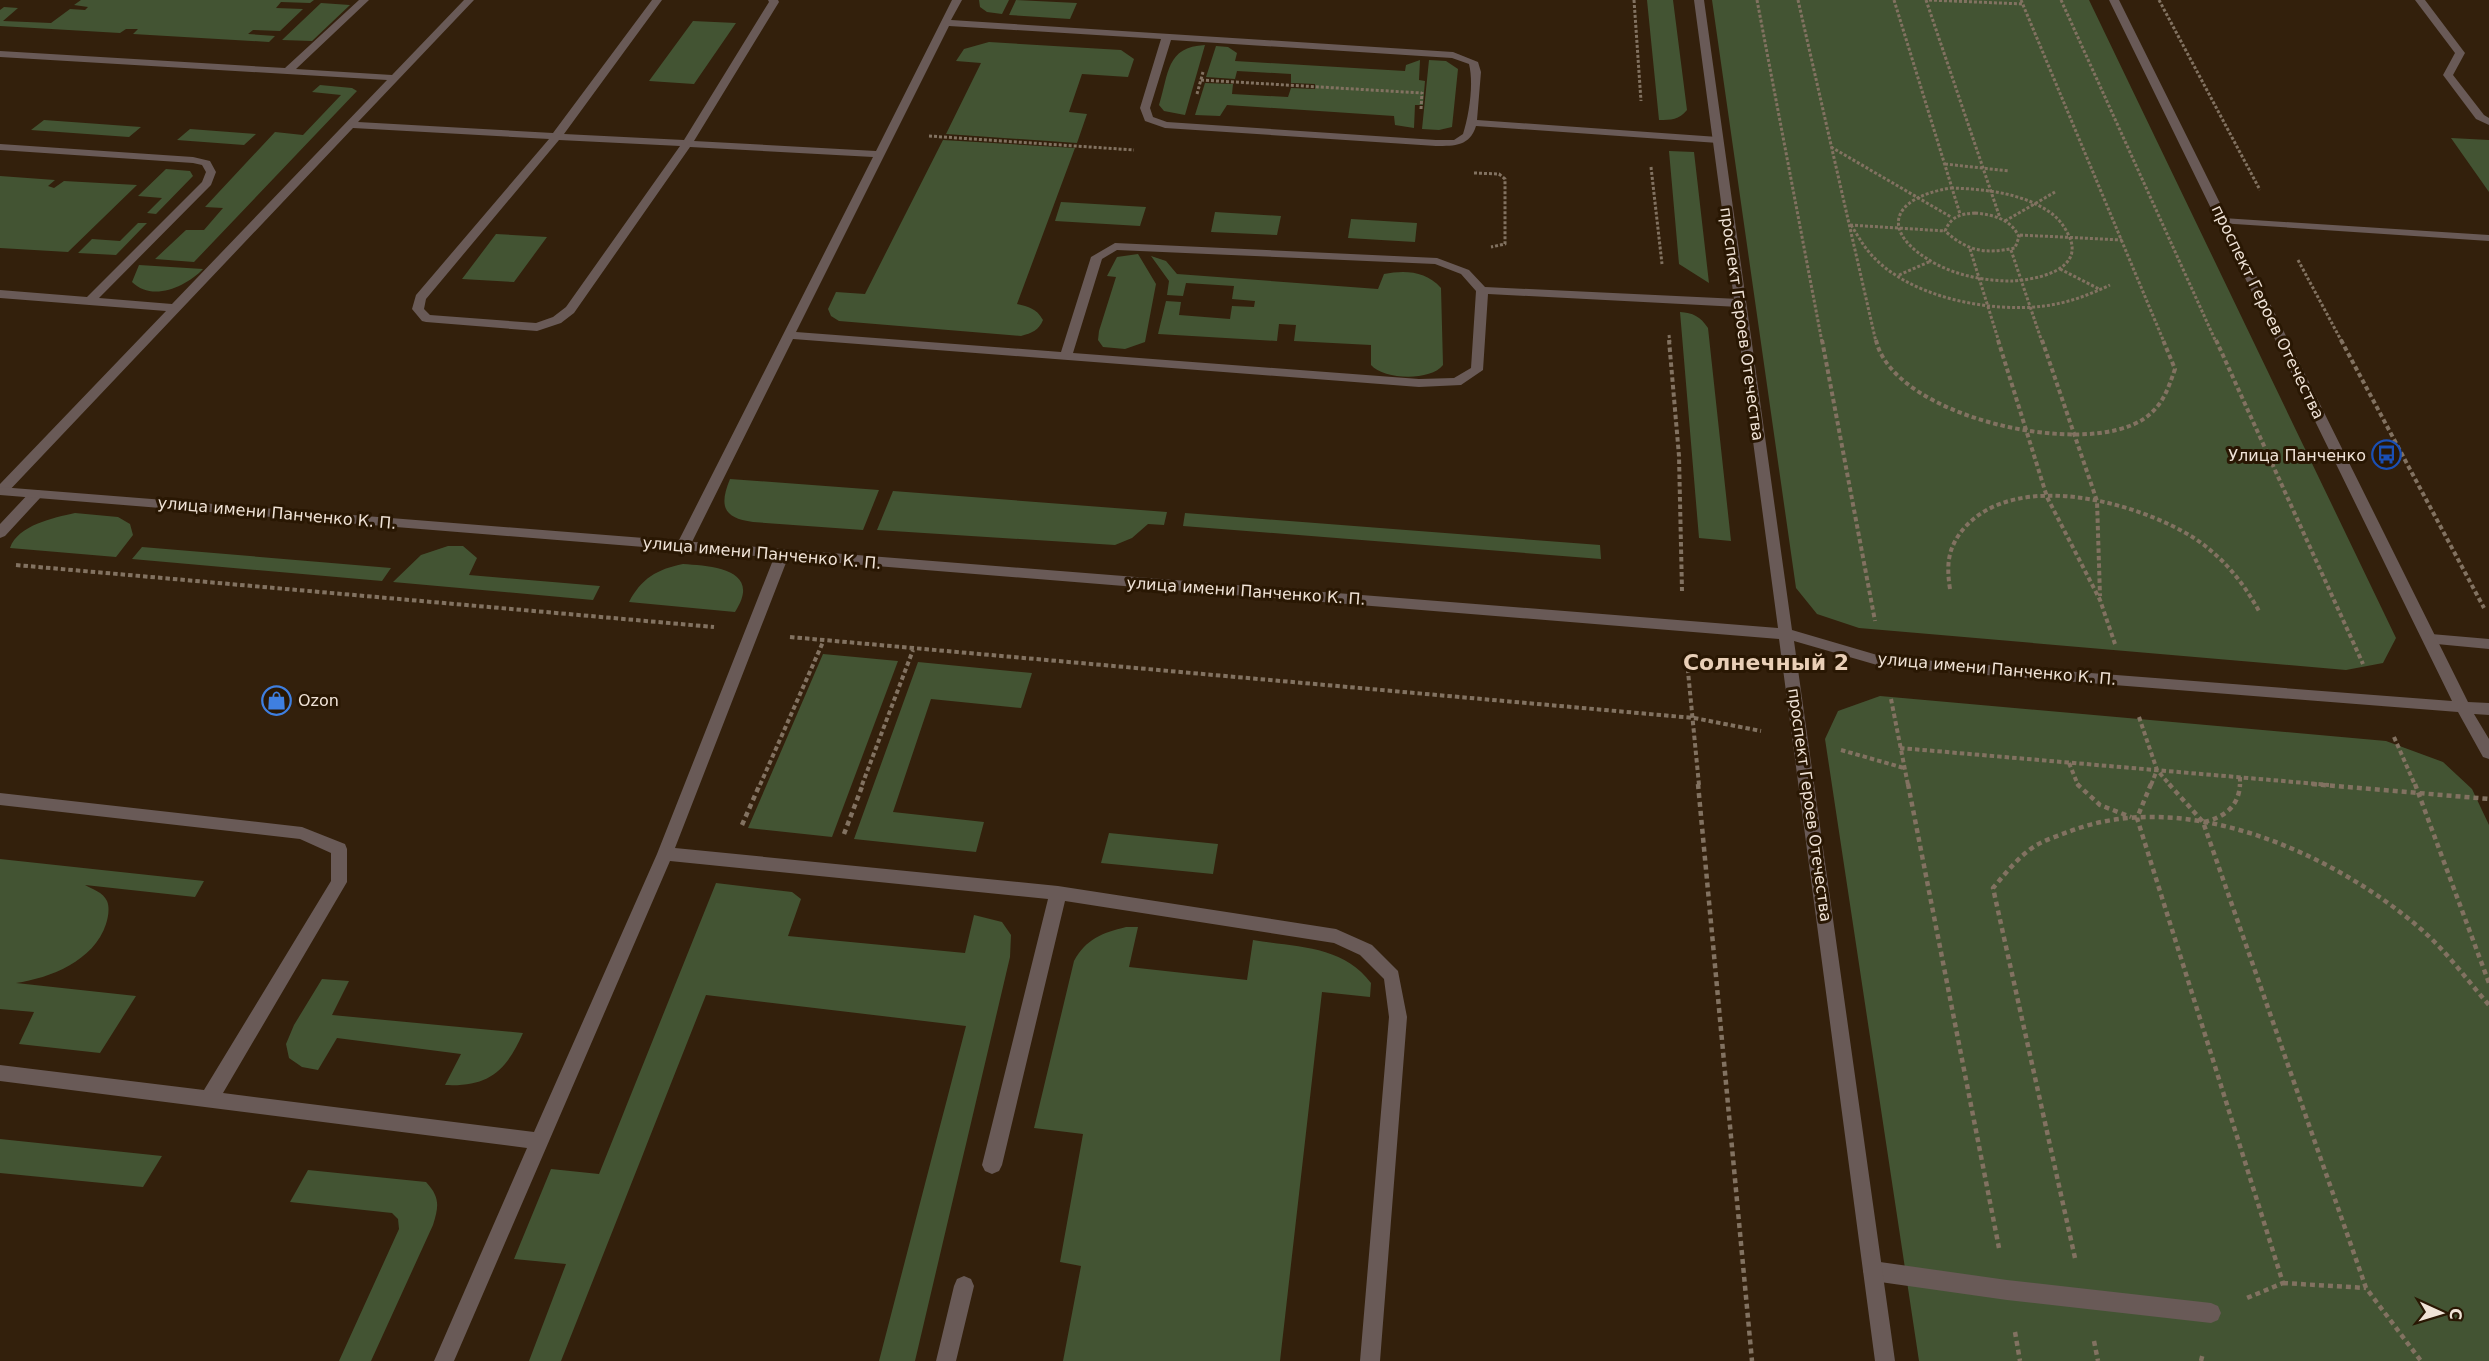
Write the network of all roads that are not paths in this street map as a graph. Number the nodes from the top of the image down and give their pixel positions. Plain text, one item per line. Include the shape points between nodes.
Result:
1 (364, 0) edge
2 (470, 0) edge
3 (657, 0) edge
4 (773, 0) edge
5 (957, 0) edge
6 (1699, 0) edge
7 (2114, 0) edge
8 (2420, 0) edge
9 (946, 23) junction
10 (1167, 37) junction
11 (0, 54) edge
12 (288, 71) junction
13 (395, 78) junction
14 (1472, 123) junction
15 (2489, 123) edge
16 (351, 124) junction
17 (555, 138) junction
18 (1718, 140) junction
19 (688, 142) junction
20 (0, 147) edge
21 (880, 154) junction
22 (2223, 221) junction
23 (2489, 238) edge
24 (1482, 290) junction
25 (0, 294) edge
26 (90, 301) junction
27 (1739, 303) junction
28 (176, 308) junction
29 (788, 335) junction
30 (1066, 356) junction
31 (0, 491) edge
32 (36, 494) junction
33 (0, 533) edge
34 (682, 546) junction
35 (783, 555) junction
36 (1787, 634) junction
37 (2431, 639) junction
38 (2489, 644) edge
39 (2463, 707) junction
40 (2489, 709) edge
41 (2489, 753) edge
42 (0, 799) edge
43 (665, 854) junction
44 (1058, 893) junction
45 (0, 1072) edge
46 (210, 1098) junction
47 (540, 1141) junction
48 (992, 1165) dead end
49 (1873, 1271) junction
50 (964, 1286) dead end
51 (2211, 1313) road end
52 (444, 1361) edge
53 (946, 1361) edge
54 (1370, 1361) edge
55 (1885, 1361) edge

1 - 12 street
2 - 13 street
3 - 17 street
4 - 19 street
5 - 9 street
6 - 18 street, проспект Героев Отечества
7 - 22 street, проспект Героев Отечества
8 - 15 street via 2460,53 2448,75
9 - 10 street
9 - 21 street
10 - 14 street via 1453,55 1473,62 1476,72
10 - 14 street via 1145,108 1149,119 1165,125 1456,143 1468,136
11 - 12 street
12 - 13 street
13 - 16 street
14 - 18 street
16 - 17 street
16 - 28 street
17 - 19 street
17 - 19 street via 420,298 418,309 426,318 537,327 557,320 570,310
18 - 27 street, проспект Героев Отечества
19 - 21 street
20 - 26 street via 206,163 211,172 207,183
21 - 29 street
22 - 23 street
22 - 37 street, проспект Героев Отечества
24 - 27 street
24 - 30 street via 1477,370 1457,382 1419,383
24 - 30 street via 1465,272 1437,261 1115,246 1097,257
25 - 26 street
26 - 28 street
27 - 36 street, проспект Героев Отечества
28 - 31 street
29 - 30 street
29 - 34 street
31 - 32 street, улица имени Панченко К. П.
32 - 33 street
32 - 34 street, улица имени Панченко К. П.
34 - 35 street, улица имени Панченко К. П.
35 - 36 street, улица имени Панченко К. П.
35 - 43 street
36 - 39 street, улица имени Панченко К. П. via 1884,662
36 - 49 street, проспект Героев Отечества
37 - 38 street
37 - 39 street, проспект Героев Отечества
39 - 40 street, улица имени Панченко К. П.
39 - 41 street, проспект Героев Отечества
42 - 46 street via 302,833 339,849 339,882
43 - 44 street
43 - 47 street
44 - 48 street
44 - 54 street via 1336,936 1366,950 1392,976 1398,1017
45 - 46 street
46 - 47 street
47 - 52 street
49 - 51 street
49 - 55 street, проспект Героев Отечества
50 - 53 street

